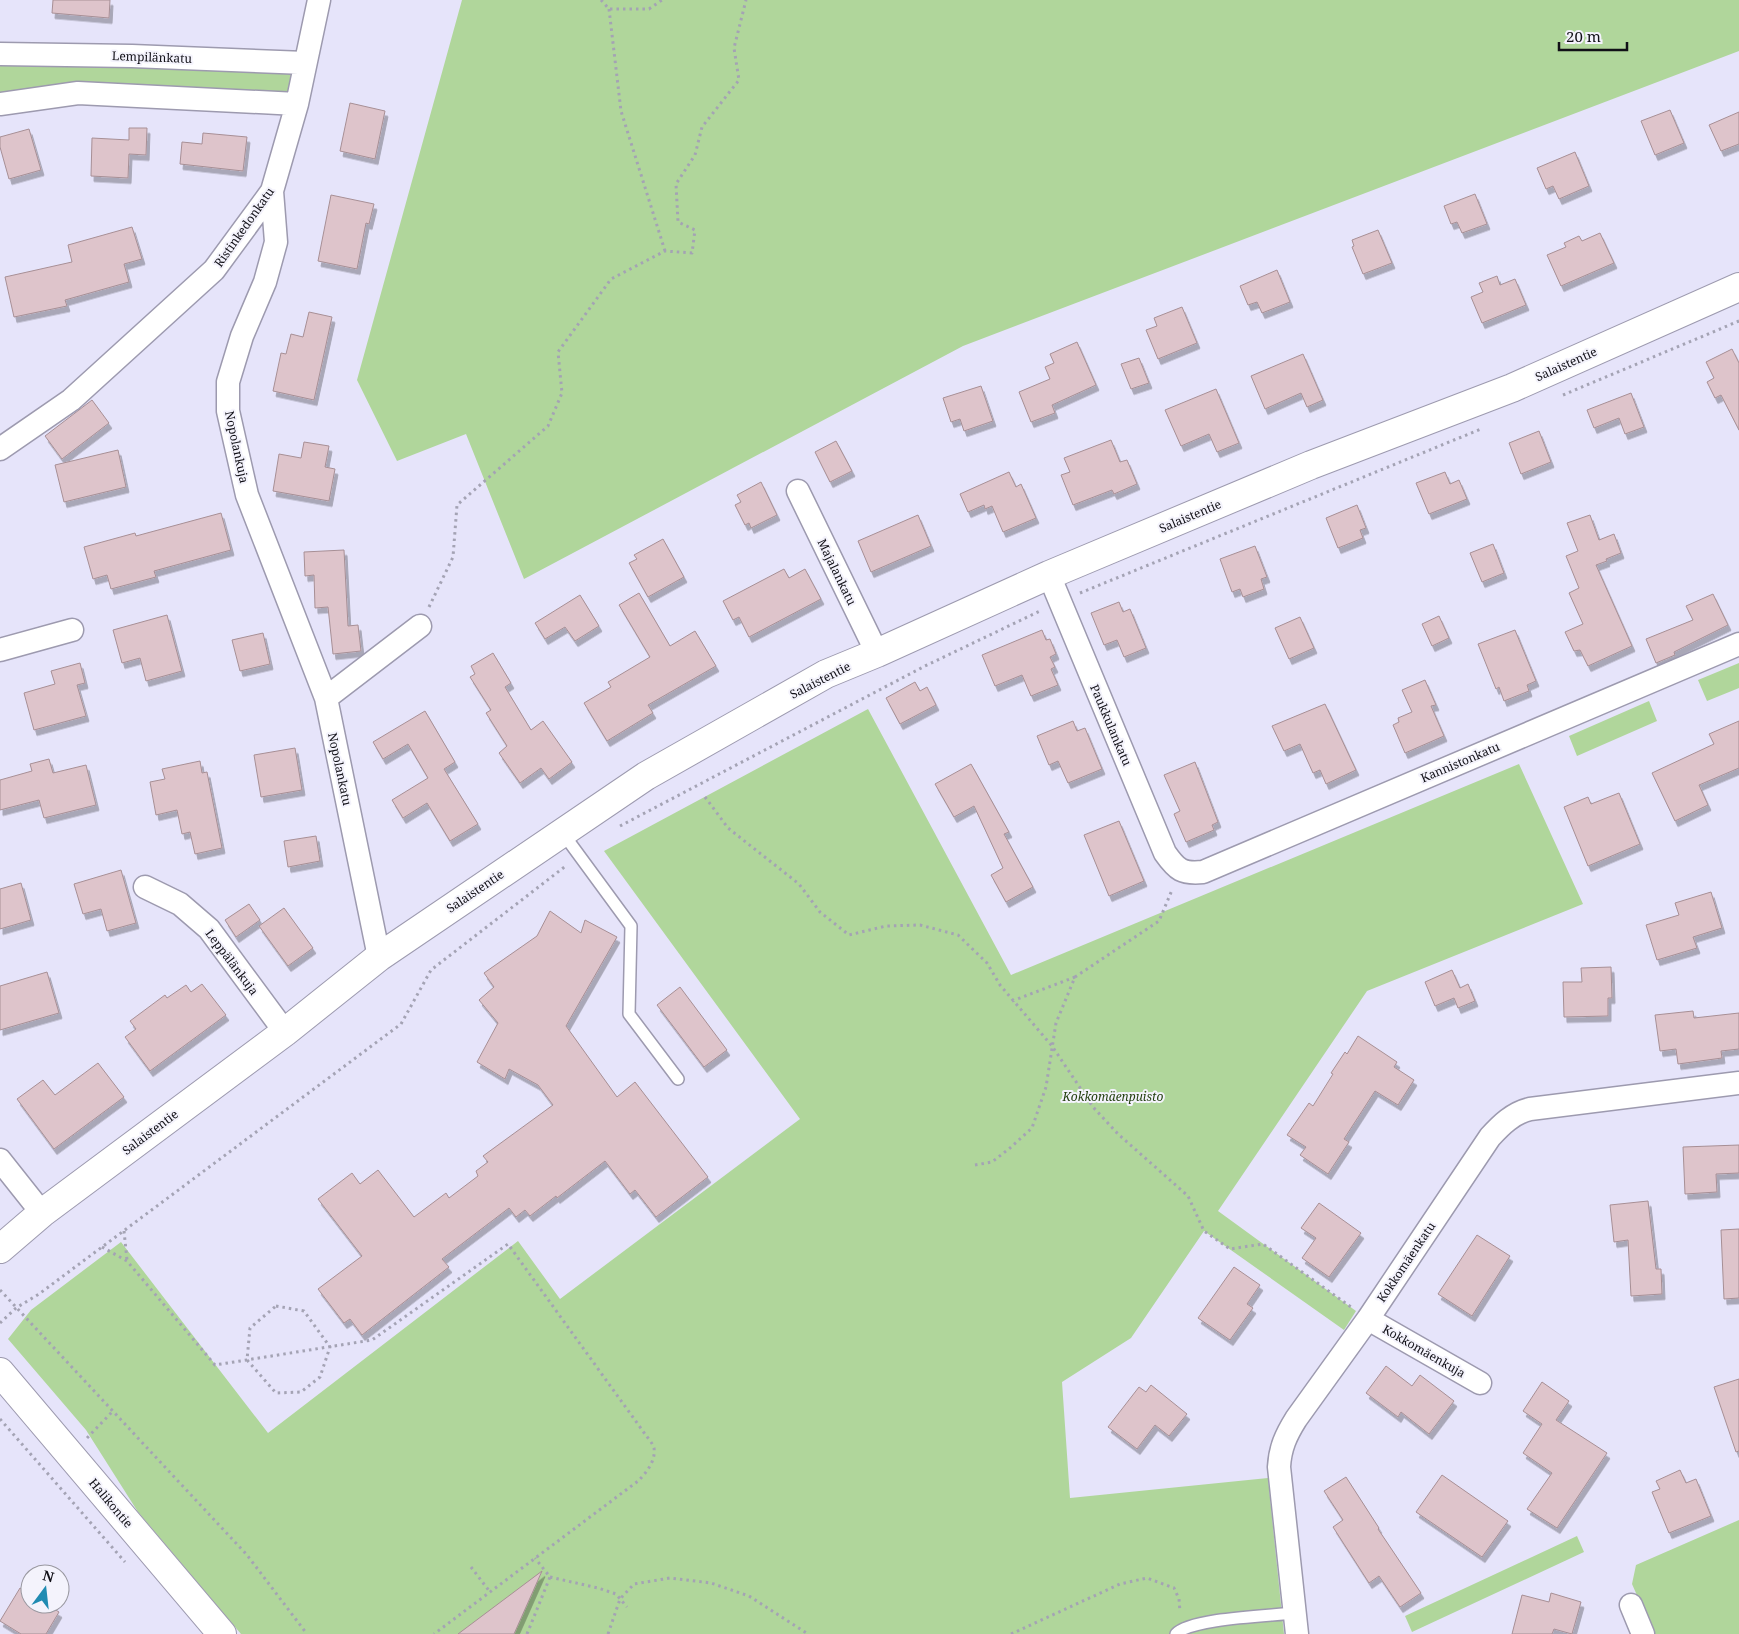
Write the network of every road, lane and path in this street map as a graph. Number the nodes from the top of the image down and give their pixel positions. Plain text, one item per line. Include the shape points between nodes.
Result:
1 (319, 0) edge
2 (601, 0) edge
3 (662, 0) edge
4 (746, 0) edge
5 (609, 9) junction
6 (0, 54) edge
7 (305, 63) junction
8 (0, 104) edge
9 (297, 104) junction
10 (272, 191) junction
11 (665, 251) junction
12 (1739, 287) edge
13 (1739, 321) edge
14 (1556, 398) dead end
15 (1484, 428) dead end
16 (0, 449) edge
17 (798, 490) dead end
18 (1049, 575) junction
19 (1060, 602) junction
20 (420, 626) joint
21 (72, 630) dead end
22 (1739, 644) edge
23 (0, 650) edge
24 (877, 653) junction
25 (326, 698) junction
26 (705, 797) dead end
27 (620, 826) dead end
28 (562, 832) junction
29 (579, 855) junction
30 (1180, 870) junction
31 (145, 887) dead end
32 (379, 957) junction
33 (1075, 977) junction
34 (1012, 1001) junction
35 (285, 1032) junction
36 (1052, 1046) junction
37 (678, 1079) dead end
38 (1739, 1083) edge
39 (0, 1160) edge
40 (976, 1165) dead end
41 (42, 1213) junction
42 (124, 1231) junction
43 (102, 1247) junction
44 (0, 1249) edge
45 (127, 1261) junction
46 (0, 1290) edge
47 (16, 1308) junction
48 (1368, 1319) junction
49 (0, 1323) edge
50 (330, 1347) junction
51 (247, 1360) junction
52 (0, 1372) edge
53 (1480, 1383) dead end
54 (112, 1412) junction
55 (0, 1419) edge
56 (87, 1438) dead end
57 (535, 1558) junction
58 (126, 1563) dead end
59 (472, 1566) dead end
60 (550, 1578) junction
61 (490, 1592) junction
62 (620, 1599) junction
63 (1631, 1605) dead end
64 (627, 1608) dead end
65 (1296, 1624) edge
66 (1178, 1632) edge
67 (222, 1634) edge
68 (307, 1634) edge
69 (434, 1634) edge
70 (527, 1634) edge
71 (608, 1634) edge
72 (808, 1634) edge
73 (1011, 1634) edge
74 (1643, 1634) edge

1 - 7 street, Ristinkedonkatu
2 - 5 path
3 - 5 path via 649,9
4 - 11 path via 734,48 739,80 702,127 695,155 676,184 678,222 695,230 692,253
5 - 11 path via 621,112
6 - 7 street, Lempilänkatu
7 - 9 street, Ristinkedonkatu
8 - 9 street via 78,93
9 - 10 street, Ristinkedonkatu
10 - 16 street, Ristinkedonkatu via 214,270 71,400
10 - 25 street, Nopolankuja via 276,242 265,282 242,336 228,382 228,411 247,495
11 - 20 path via 611,279 558,352 562,393 548,426 457,505 453,557
12 - 18 street, Salaistentie via 1512,388 1311,465
13 - 14 path
15 - 19 path
17 - 24 street, Majalankatu
18 - 19 street, Paukkulankatu
18 - 24 street, Salaistentie
19 - 27 path via 925,666
19 - 30 street, Paukkulankatu via 1165,853
20 - 25 street
21 - 23 street
22 - 30 street, Kannistonkatu via 1203,872
24 - 28 street, Salaistentie via 826,674 654,771
25 - 32 street, Nopolankatu
26 - 34 path via 728,828 799,884 820,912 849,934 886,926 920,925 958,935 988,963
28 - 29 lane
28 - 32 street, Salaistentie
29 - 37 lane via 631,926 629,1014
29 - 42 path via 431,970 401,1024
30 - 33 path via 1159,921
31 - 35 street, Leppälänkuja via 180,904 209,929
32 - 35 street, Salaistentie
33 - 34 path
33 - 36 path via 1056,1024
34 - 36 path
35 - 41 street, Salaistentie
36 - 40 path via 1046,1087 1032,1128 992,1162
36 - 48 path via 1093,1107 1118,1134 1188,1196 1204,1230 1230,1249 1263,1244
38 - 48 street, Kokkomäenkatu via 1545,1107 1524,1111 1504,1122 1490,1137
39 - 41 street
41 - 44 street, Salaistentie
42 - 43 path
42 - 45 path
43 - 45 path
43 - 47 path
45 - 51 path via 215,1365
46 - 47 path
47 - 49 path
47 - 54 path
48 - 53 street, Kokkomäenkuja
48 - 65 street, Kokkomäenkatu via 1296,1419 1280,1451
50 - 51 path
50 - 51 path via 320,1377 301,1392 276,1393
50 - 51 path via 304,1311 276,1306 250,1328
50 - 57 path via 372,1340 508,1244 654,1447 652,1461 638,1481
52 - 67 street, Halikontie
54 - 56 path
54 - 68 path via 246,1555
55 - 58 path
57 - 60 path
57 - 61 path
59 - 61 path
60 - 62 path via 598,1588 616,1594
60 - 70 path
61 - 69 path
62 - 64 path
62 - 71 path
62 - 72 path via 634,1584 661,1579 711,1583 749,1596
63 - 74 street
65 - 66 lane via 1197,1624
66 - 73 path via 1180,1599 1174,1588 1148,1578 1120,1584

